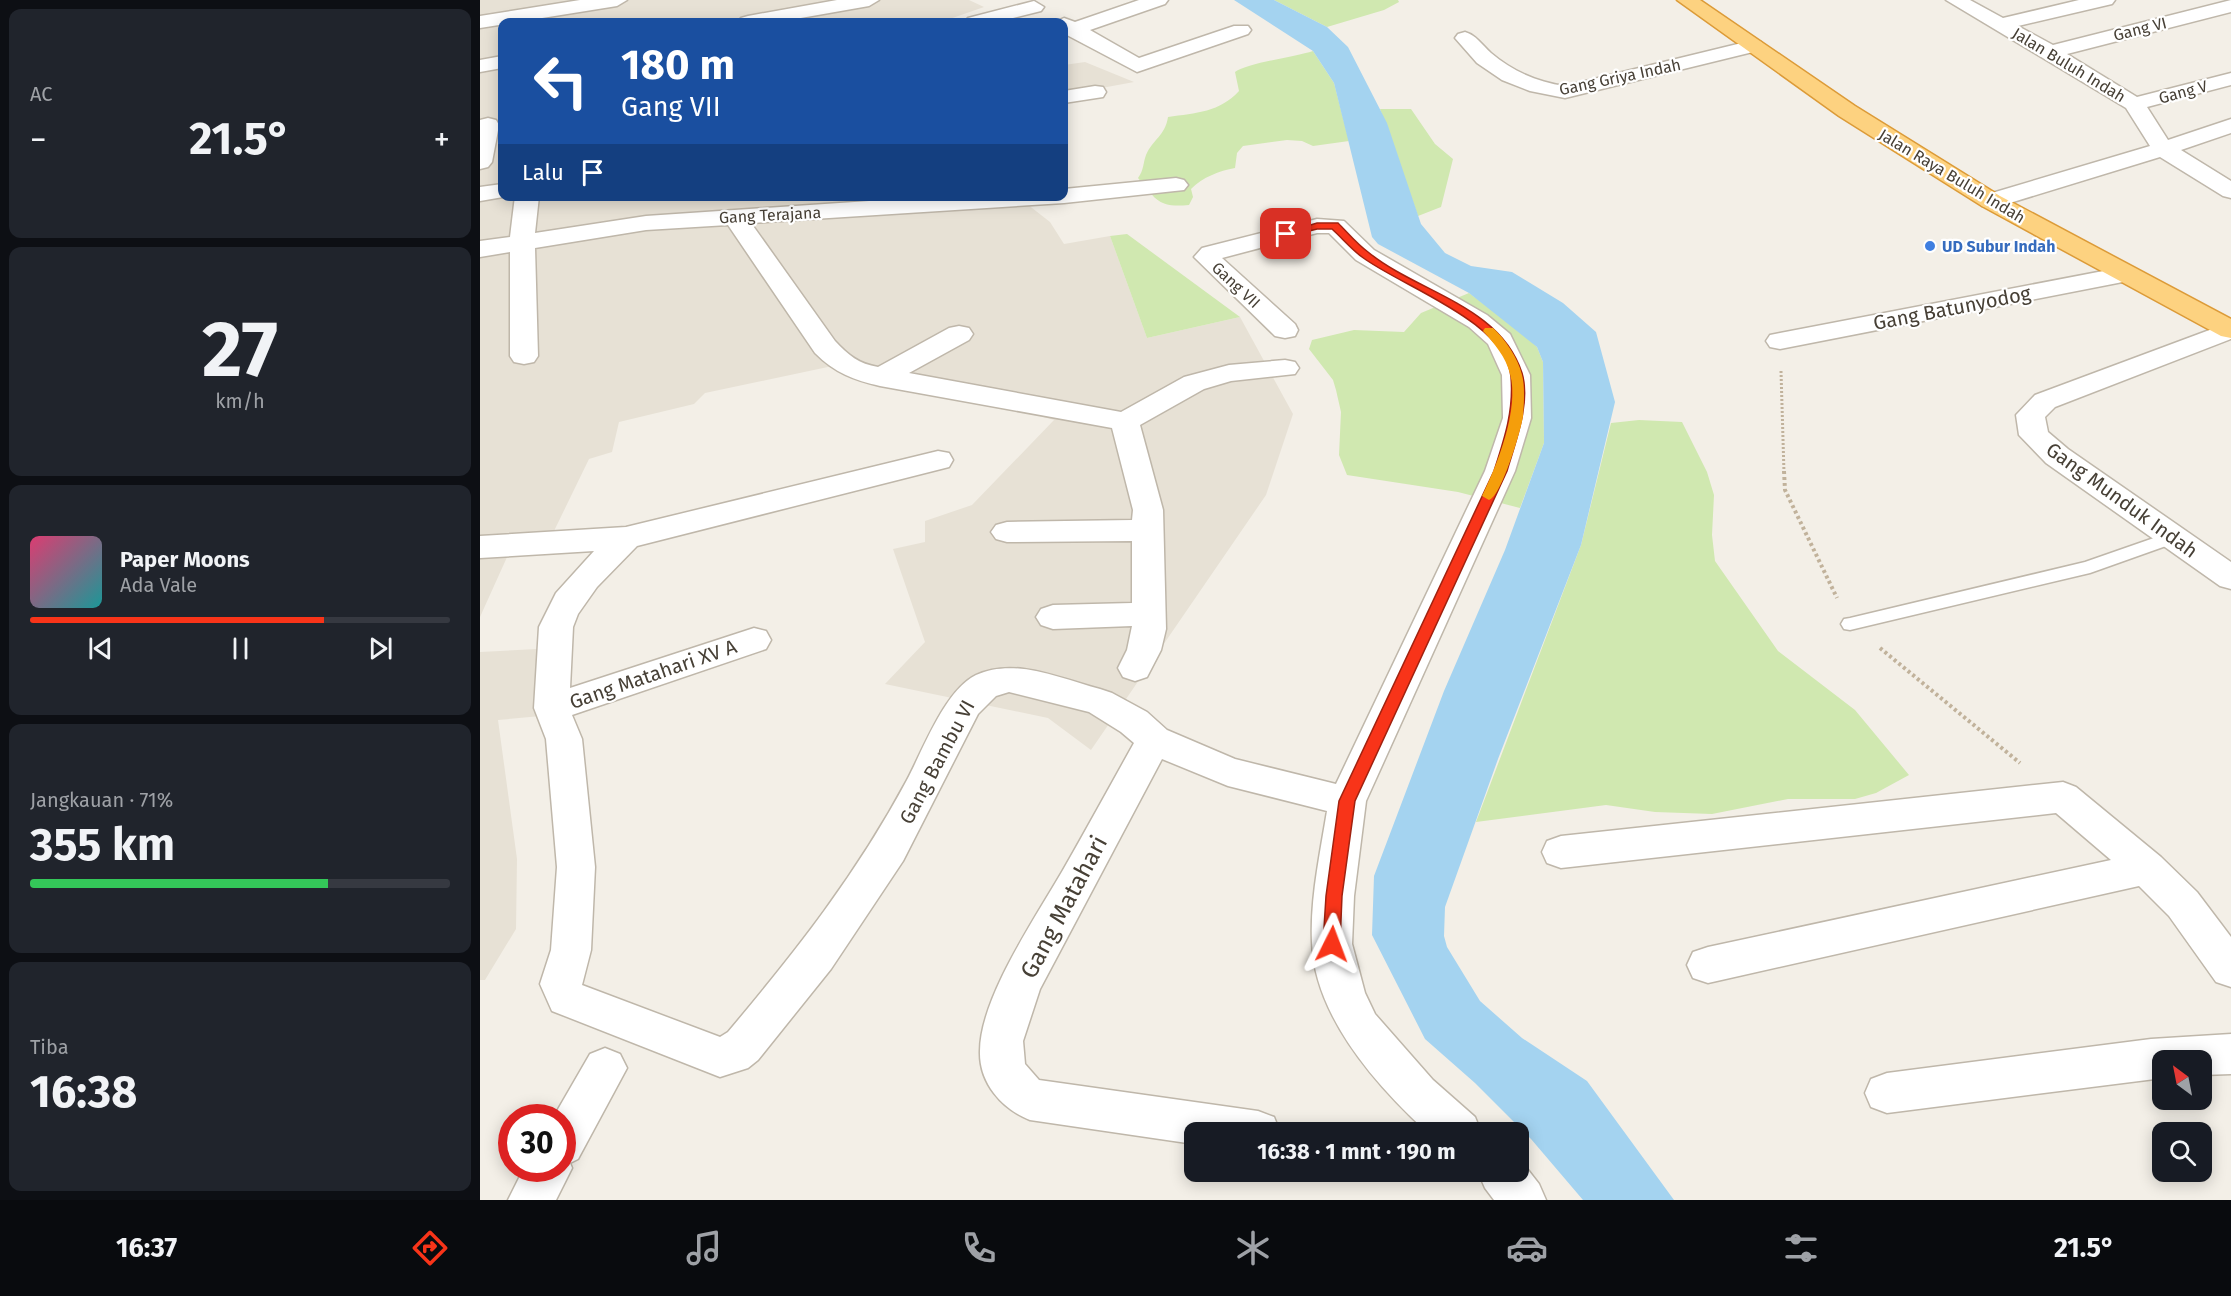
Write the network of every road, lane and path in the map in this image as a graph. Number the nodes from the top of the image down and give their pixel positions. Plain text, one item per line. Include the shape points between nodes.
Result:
1 (616, 0) edge
2 (869, 0) edge
3 (1011, 0) edge
4 (1158, 0) edge
5 (1687, 0) edge
6 (1956, 0) edge
7 (2105, 0) edge
8 (2231, 6) edge
9 (1034, 7) junction
10 (505, 18) edge
11 (770, 18) edge
12 (991, 18) edge
13 (1053, 18) edge
14 (498, 19) edge
15 (480, 22) edge
16 (1068, 24) edge
17 (2001, 24) junction
18 (1068, 27) edge
19 (1241, 30) dead end
20 (1465, 38) dead end
21 (1754, 46) junction
22 (2050, 52) junction
23 (498, 64) edge
24 (480, 66) edge
25 (2231, 79) edge
26 (1095, 92) dead end
27 (1068, 96) edge
28 (2134, 104) junction
29 (490, 117) edge
30 (2231, 126) edge
31 (2163, 149) junction
32 (498, 161) edge
33 (480, 163) edge
34 (1176, 185) dead end
35 (2231, 191) edge
36 (498, 192) edge
37 (480, 194) edge
38 (1068, 196) edge
39 (526, 201) edge
40 (645, 201) edge
41 (927, 201) edge
42 (1991, 201) junction
43 (787, 205) edge
44 (735, 218) junction
45 (646, 223) junction
46 (522, 240) junction
47 (480, 249) edge
48 (2124, 275) junction
49 (1284, 330) dead end
50 (2231, 330) edge
51 (959, 334) dead end
52 (1780, 340) dead end
53 (524, 356) dead end
54 (1285, 368) dead end
55 (880, 378) junction
56 (1125, 423) junction
57 (938, 460) dead end
58 (1148, 530) junction
59 (1008, 532) dead end
60 (626, 537) junction
61 (2174, 537) junction
62 (480, 547) edge
63 (2231, 578) edge
64 (1149, 614) junction
65 (1053, 617) dead end
66 (1850, 624) dead end
67 (754, 640) dead end
68 (1135, 668) dead end
69 (552, 708) junction
70 (1154, 740) junction
71 (1347, 801) junction
72 (1561, 852) dead end
73 (2147, 868) junction
74 (1708, 965) dead end
75 (2231, 969) edge
76 (2231, 1053) edge
77 (605, 1068) dead end
78 (1887, 1093) dead end
79 (576, 1119) edge
80 (1189, 1122) edge
81 (1448, 1122) edge
82 (541, 1182) edge
83 (1509, 1182) edge
84 (531, 1200) edge
85 (1523, 1200) edge

1 - 10 street
2 - 11 street
3 - 9 street
4 - 16 street
5 - 21 highway, Jalan Raya Buluh Indah
6 - 17 street, Jalan Buluh Indah
7 - 17 street
8 - 22 street, Gang VI
9 - 12 street
9 - 13 street
14 - 15 street
17 - 22 street, Jalan Buluh Indah
18 - 19 street via 1137,66
20 - 21 street, Gang Griya Indah via 1480,55 1523,82 1565,92
21 - 42 highway, Jalan Raya Buluh Indah via 1847,111
22 - 28 street, Jalan Buluh Indah
23 - 24 street
25 - 28 street, Gang V
26 - 27 street
28 - 31 street, Jalan Buluh Indah
29 - 33 street
30 - 31 street
31 - 35 street, Jalan Buluh Indah
31 - 42 street
32 - 33 street
34 - 38 street, Gang Terajana
36 - 37 street
39 - 46 street
40 - 45 street
41 - 43 street, Gang Terajana
42 - 48 highway, Jalan Raya Buluh Indah
43 - 44 street, Gang Terajana
44 - 45 street, Gang Terajana
44 - 55 street via 825,347 841,363
45 - 46 street, Gang Terajana
46 - 47 street, Gang Terajana
46 - 53 street
48 - 50 highway, Jalan Raya Buluh Indah
48 - 52 street, Gang Batunyodog
49 - 71 street, Gang VII via 1207,256 1307,228 1335,226 1365,255 1478,321 1500,340 1516,375 1517,418 1500,471
50 - 61 street, Gang Munduk Indah via 2045,401 2030,415 2034,435 2057,456
51 - 55 street
54 - 56 street via 1229,373 1194,383
55 - 56 street
56 - 58 street via 1148,510
57 - 60 street
58 - 59 street
58 - 64 street
60 - 62 street
60 - 69 street via 560,614
61 - 63 street, Gang Munduk Indah
61 - 66 lane via 2056,576
64 - 65 street
64 - 68 street via 1144,650
67 - 69 street, Gang Matahari XV A
69 - 70 street, Gang Bambu VI via 564,739 576,867 571,950 561,984 567,998 720,1057 744,1046 817,956 890,850 964,706 983,686 1009,679 1100,702 1134,722
70 - 71 street, Gang Bambu VI via 1228,772
70 - 80 street, Gang Matahari via 1036,956 1009,1016 1002,1059 1009,1082 1029,1099
71 - 81 street via 1334,896 1332,944 1344,995 1360,1028 1382,1055
72 - 73 street via 2063,797
73 - 74 street
73 - 75 street via 2183,904
76 - 78 street via 2151,1059
77 - 79 street
82 - 84 street
83 - 85 street

